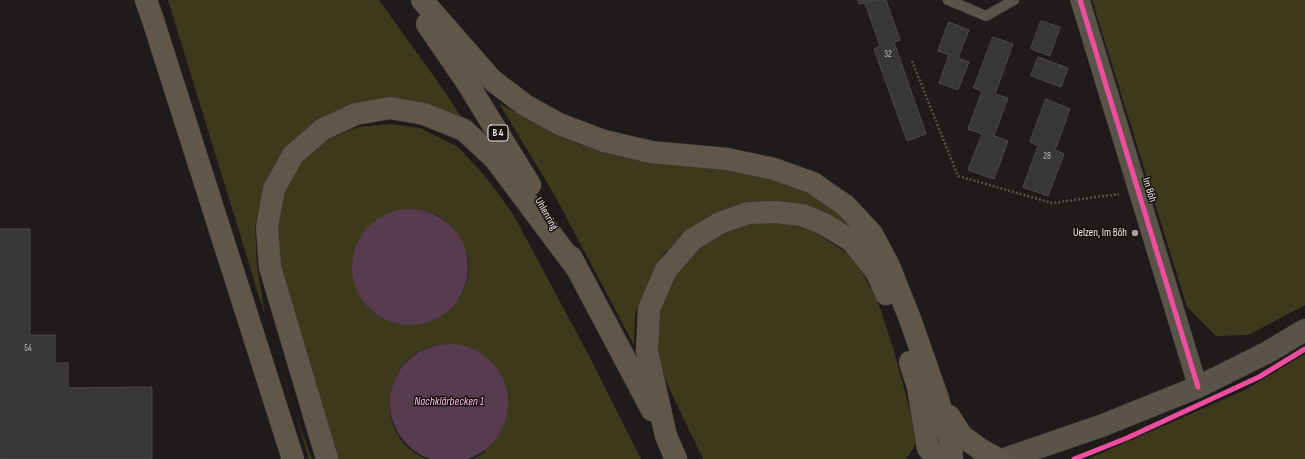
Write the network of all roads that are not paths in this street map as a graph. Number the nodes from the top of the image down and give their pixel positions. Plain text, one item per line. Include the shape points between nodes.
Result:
1 (146, 0) edge
2 (412, 0) edge
3 (422, 0) edge
4 (948, 0) edge
5 (1014, 0) edge
6 (1080, 0) edge
7 (578, 270) junction
8 (1305, 330) edge
9 (1198, 387) junction
10 (937, 396) junction
11 (666, 436) junction
12 (929, 455) edge
13 (293, 459) edge
14 (327, 459) edge
15 (676, 459) edge
16 (952, 459) edge
17 (998, 459) edge
18 (1005, 459) edge

1 - 13 highway
2 - 7 highway, Uhlenring / B 4 via 499,134
3 - 10 highway via 492,80 525,105 560,124 604,141 651,152 727,159 774,168 813,183 846,206 872,234 890,266
4 - 5 lane via 986,16
6 - 9 street, Im Böh
7 - 11 highway, Uhlenring / B 4
7 - 14 highway via 494,159 464,130 424,114 390,108 356,114 323,129 293,155 274,189 267,226 270,267
8 - 9 street via 1268,352
9 - 18 street via 1101,426
10 - 16 highway via 951,443
10 - 17 highway via 962,436
11 - 12 highway via 647,351 649,309 666,270 693,239 720,223 748,213 776,212 802,215 824,224 852,241 877,273 899,325 918,387
11 - 15 highway, B 4

